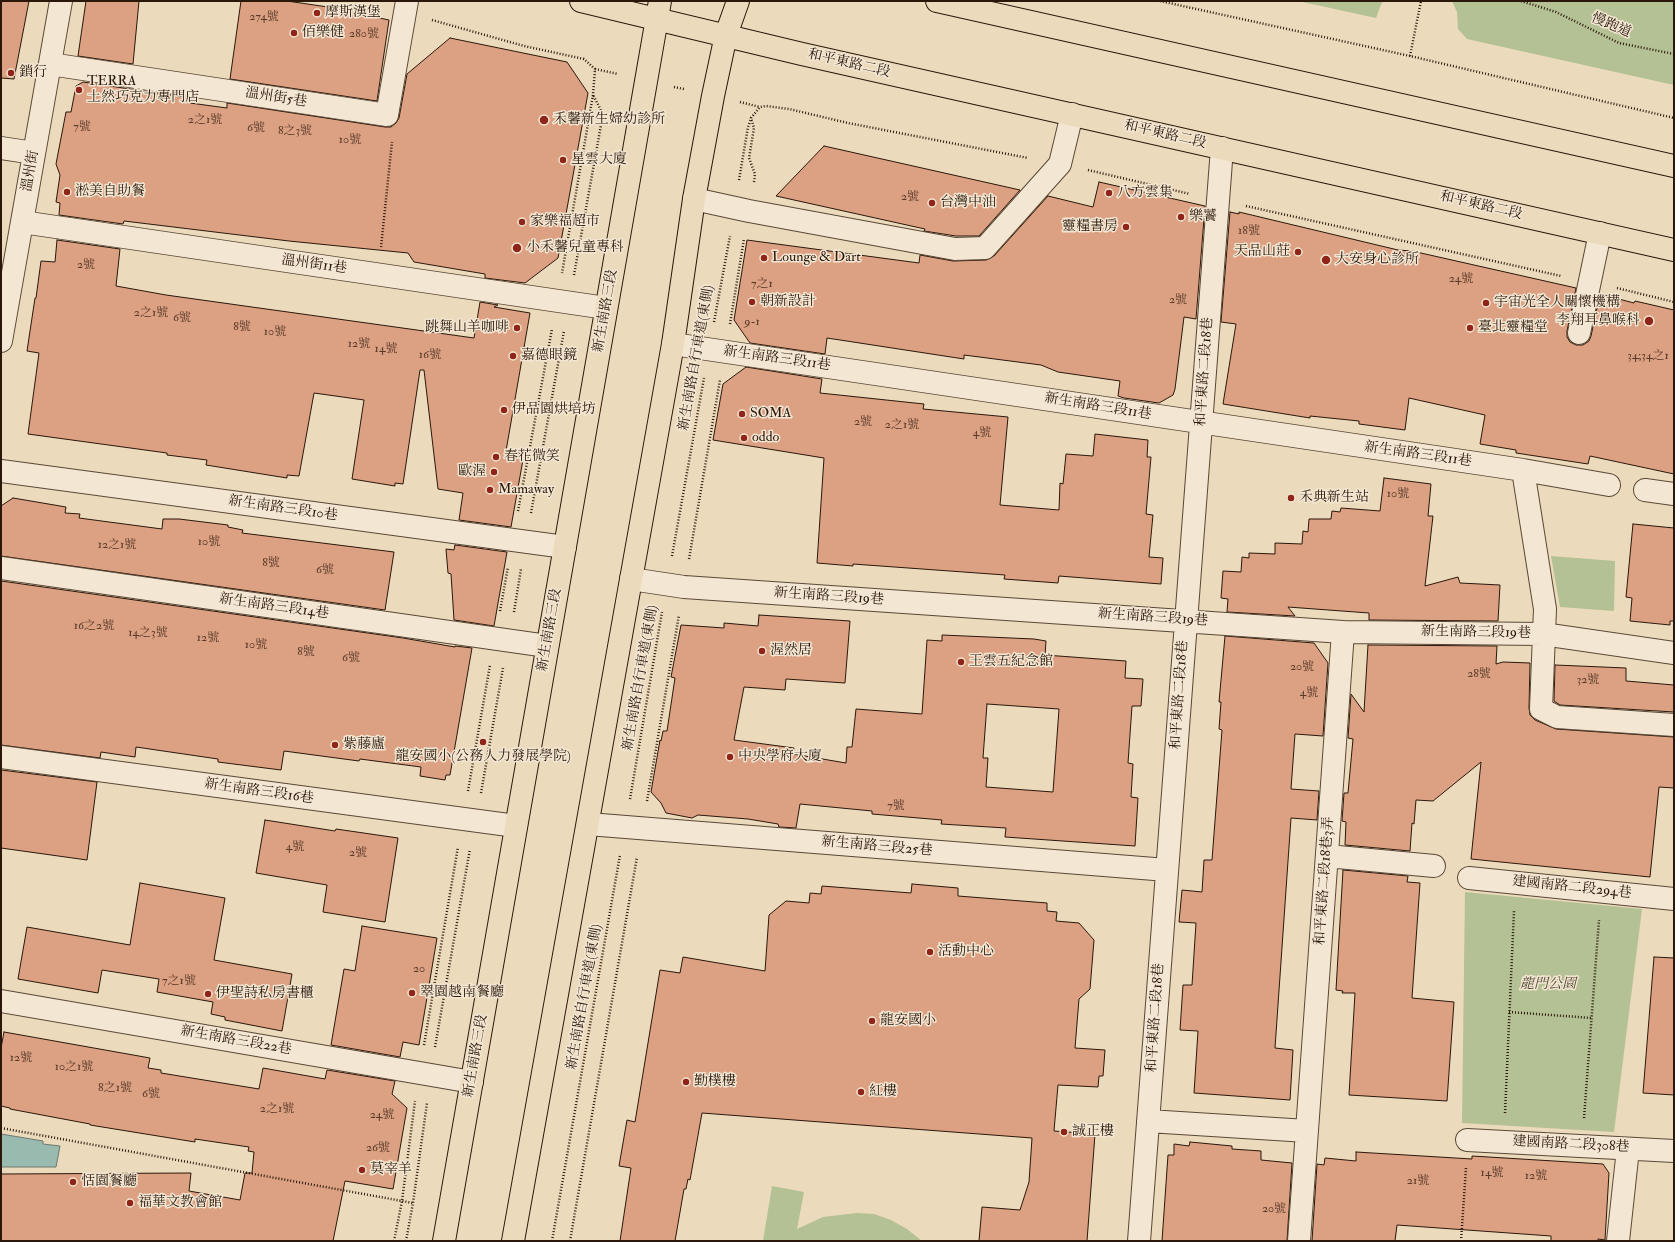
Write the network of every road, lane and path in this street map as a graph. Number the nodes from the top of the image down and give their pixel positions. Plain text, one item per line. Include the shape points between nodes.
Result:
1 (61, 1) edge
2 (407, 1) edge
3 (581, 1) edge
4 (738, 1) edge
5 (937, 1) edge
6 (1160, 1) edge
7 (1421, 1) edge
8 (1521, 1) edge
9 (658, 10) edge
10 (726, 35) junction
11 (1674, 54) edge
12 (1410, 56) junction
13 (50, 64) junction
14 (595, 69) dead end
15 (645, 80) junction
16 (713, 96) junction
17 (760, 107) junction
18 (1072, 114) junction
19 (388, 115) junction
20 (751, 118) junction
21 (1674, 118) edge
22 (1, 148) edge
23 (1222, 148) junction
24 (34, 154) junction
25 (1060, 164) junction
26 (1674, 166) edge
27 (694, 198) junction
28 (1217, 200) junction
29 (742, 209) junction
30 (22, 222) junction
31 (1600, 233) junction
32 (1674, 250) edge
33 (378, 274) junction
34 (1590, 282) junction
35 (1674, 302) edge
36 (606, 308) junction
37 (1580, 333) dead end
38 (1, 341) edge
39 (673, 344) junction
40 (717, 350) junction
41 (1201, 423) junction
42 (1523, 470) junction
43 (1, 471) edge
44 (1609, 485) dead end
45 (1645, 490) dead end
46 (1674, 494) edge
47 (565, 548) junction
48 (1, 568) edge
49 (631, 579) junction
50 (676, 586) junction
51 (1186, 621) junction
52 (1343, 632) junction
53 (1543, 634) junction
54 (547, 646) junction
55 (1674, 653) edge
56 (1674, 725) edge
57 (1, 757) edge
58 (588, 824) junction
59 (516, 826) junction
60 (634, 827) junction
61 (1327, 856) junction
62 (1434, 866) dead end
63 (1167, 870) junction
64 (1469, 878) dead end
65 (1516, 882) junction
66 (1601, 891) junction
67 (1674, 899) edge
68 (1, 1001) edge
69 (1509, 1012) junction
70 (1592, 1018) junction
71 (472, 1082) junction
72 (1148, 1121) junction
73 (1, 1128) edge
74 (1307, 1131) junction
75 (1467, 1140) joint
76 (1503, 1142) junction
77 (1582, 1146) junction
78 (1628, 1149) junction
79 (1674, 1151) edge
80 (413, 1203) dead end
81 (444, 1241) edge
82 (513, 1241) edge
83 (552, 1241) edge
84 (570, 1241) edge
85 (1139, 1241) edge
86 (1299, 1241) edge
87 (1461, 1241) edge
88 (1618, 1241) edge

1 - 13 street, 溫州街
2 - 19 street
3 - 9 main road, 和平東路二段
4 - 10 main road
5 - 26 main road
6 - 12 path
7 - 12 path
8 - 11 path, 慢跑道 via 1556,12 1619,43
9 - 10 main road, 和平東路二段
9 - 15 main road, 新生南路三段
10 - 16 main road
10 - 18 main road, 和平東路二段
12 - 21 path
13 - 19 street, 溫州街5巷
13 - 24 street, 溫州街
14 - 15 path
15 - 16 path
15 - 36 main road, 新生南路三段
16 - 17 path
16 - 27 main road
17 - 20 path
17 - 25 path via 790,109 848,123
18 - 23 main road, 和平東路二段
18 - 25 street
19 - 33 path via 393,125
20 - 29 path, 新生南路自行車道(東側) via 748,127
20 - 29 path via 754,128 749,158 755,174
22 - 24 street
23 - 28 street, 和平東路二段18巷
23 - 31 main road, 和平東路二段
24 - 30 street, 溫州街
25 - 28 path
25 - 29 street via 985,248 955,249
27 - 29 street
27 - 39 main road
28 - 34 path
28 - 41 street, 和平東路二段18巷
29 - 40 path
29 - 40 path, 新生南路自行車道(東側)
30 - 33 street, 溫州街11巷
30 - 38 street, 溫州街
31 - 32 main road, 和平東路二段
31 - 34 street
33 - 36 street, 溫州街11巷
34 - 35 path
34 - 37 street
36 - 47 main road, 新生南路三段
39 - 40 street, 新生南路三段11巷
39 - 49 main road
40 - 41 street, 新生南路三段11巷
40 - 50 path
40 - 50 path, 新生南路自行車道(東側)
41 - 42 street, 新生南路三段11巷
41 - 51 street, 和平東路二段18巷
42 - 44 street, 新生南路三段11巷
42 - 53 street via 1545,609
43 - 47 street, 新生南路三段10巷
45 - 46 street
47 - 54 main road, 新生南路三段
48 - 54 street, 新生南路三段14巷
49 - 50 street, 新生南路三段19巷
49 - 58 main road
50 - 51 street, 新生南路三段19巷
50 - 60 path
50 - 60 path, 新生南路自行車道(東側)
51 - 52 street, 新生南路三段19巷
51 - 63 street, 和平東路二段18巷
52 - 53 street, 新生南路三段19巷
52 - 61 street, 和平東路二段18巷3弄
53 - 55 street, 新生南路三段19巷
53 - 56 street via 1541,709 1557,717
54 - 59 main road, 新生南路三段
57 - 59 street, 新生南路三段16巷
58 - 60 street, 新生南路三段25巷
58 - 82 main road
59 - 71 main road, 新生南路三段
60 - 63 street, 新生南路三段25巷
60 - 83 path, 新生南路自行車道(東側)
60 - 84 path
61 - 62 street
61 - 74 street, 和平東路二段18巷3弄
63 - 72 street, 和平東路二段18巷
64 - 65 street, 建國南路二段294巷
65 - 66 street, 建國南路二段294巷
65 - 69 path
66 - 67 street, 建國南路二段294巷
66 - 70 path
68 - 71 street, 新生南路三段22巷
69 - 70 path
69 - 76 path
70 - 77 path
71 - 81 main road, 新生南路三段
72 - 74 street
72 - 85 street, 和平東路二段18巷
73 - 80 path
74 - 86 street, 和平東路二段18巷3弄
75 - 76 street, 建國南路二段308巷
75 - 87 path
76 - 77 street, 建國南路二段308巷
77 - 78 street, 建國南路二段308巷
78 - 79 street, 建國南路二段308巷
78 - 88 street

